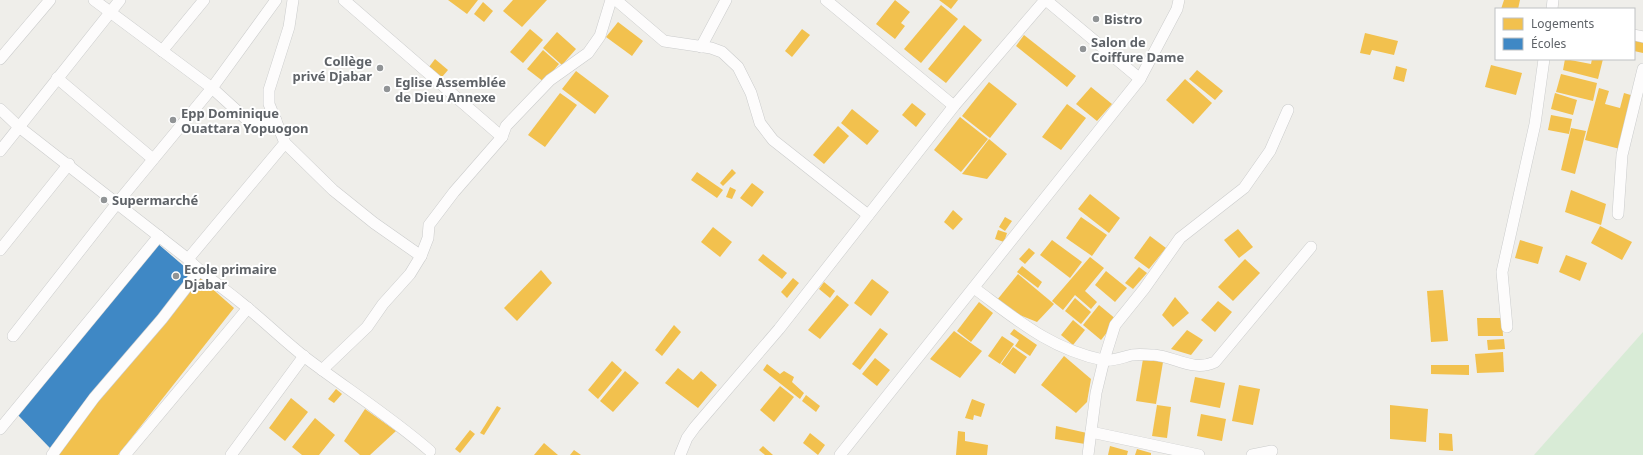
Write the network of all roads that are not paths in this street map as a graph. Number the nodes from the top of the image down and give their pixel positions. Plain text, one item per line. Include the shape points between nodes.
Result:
1 (50, 0) edge
2 (94, 0) edge
3 (120, 0) edge
4 (204, 0) edge
5 (276, 0) edge
6 (293, 0) edge
7 (344, 0) edge
8 (611, 0) edge
9 (616, 0) edge
10 (726, 0) edge
11 (826, 0) edge
12 (1046, 0) edge
13 (1179, 0) edge
14 (110, 13) junction
15 (701, 47) junction
16 (162, 51) junction
17 (0, 59) edge
18 (1544, 60) edge
19 (1643, 69) edge
20 (57, 78) junction
21 (1140, 79) junction
22 (212, 88) junction
23 (954, 106) junction
24 (0, 110) edge
25 (1288, 110) dead end
26 (276, 120) junction
27 (19, 127) junction
28 (502, 137) junction
29 (285, 144) junction
30 (0, 151) edge
31 (153, 159) junction
32 (69, 164) junction
33 (118, 202) junction
34 (1618, 214) dead end
35 (868, 215) junction
36 (159, 236) junction
37 (1312, 247) dead end
38 (0, 250) edge
39 (421, 256) junction
40 (188, 259) junction
41 (200, 271) junction
42 (974, 288) junction
43 (248, 308) junction
44 (1507, 327) dead end
45 (13, 336) dead end
46 (304, 356) junction
47 (1104, 360) junction
48 (322, 370) junction
49 (0, 428) edge
50 (1091, 432) junction
51 (430, 451) dead end
52 (1272, 451) dead end
53 (52, 455) edge
54 (125, 455) edge
55 (231, 455) edge
56 (680, 455) edge
57 (840, 455) edge
58 (1088, 455) edge
59 (1199, 455) edge
60 (1252, 455) edge

1 - 17 street
2 - 14 street
3 - 14 street
4 - 16 street
5 - 22 street
6 - 26 street via 289,27 269,90 269,104
7 - 28 street
8 - 28 street via 600,36 588,53 550,80 506,126
9 - 15 street via 664,40
10 - 15 street
11 - 23 street
12 - 21 street
12 - 23 street
13 - 21 street via 1177,9
14 - 16 street
14 - 20 street
15 - 35 street via 722,52 738,67 751,93 760,123 773,140
16 - 22 street
18 - 44 street via 1534,124 1502,272
19 - 34 street via 1622,155
20 - 27 street
20 - 31 street
21 - 42 street
22 - 26 street via 246,119 265,123
22 - 31 street
23 - 35 street
24 - 27 street
25 - 47 street via 1270,151 1244,188 1180,238 1144,290 1115,325
26 - 29 street
27 - 30 street
27 - 32 street
28 - 39 street via 429,225 428,238
29 - 39 street via 333,190
29 - 40 street
31 - 33 street
32 - 33 street
32 - 38 street
33 - 36 street
33 - 45 street
35 - 56 street via 779,328 695,427
36 - 40 street
36 - 49 street
37 - 47 street via 1215,362 1205,366 1194,365 1155,355 1133,355
39 - 48 street via 410,274 383,304 367,327
40 - 41 street
41 - 43 street
41 - 53 street via 94,398
42 - 47 street via 1052,344
42 - 57 street
43 - 46 street
43 - 54 street
46 - 48 street
46 - 55 street
47 - 50 street via 1096,393
48 - 51 street via 403,428
50 - 58 street
50 - 59 street
52 - 60 street

